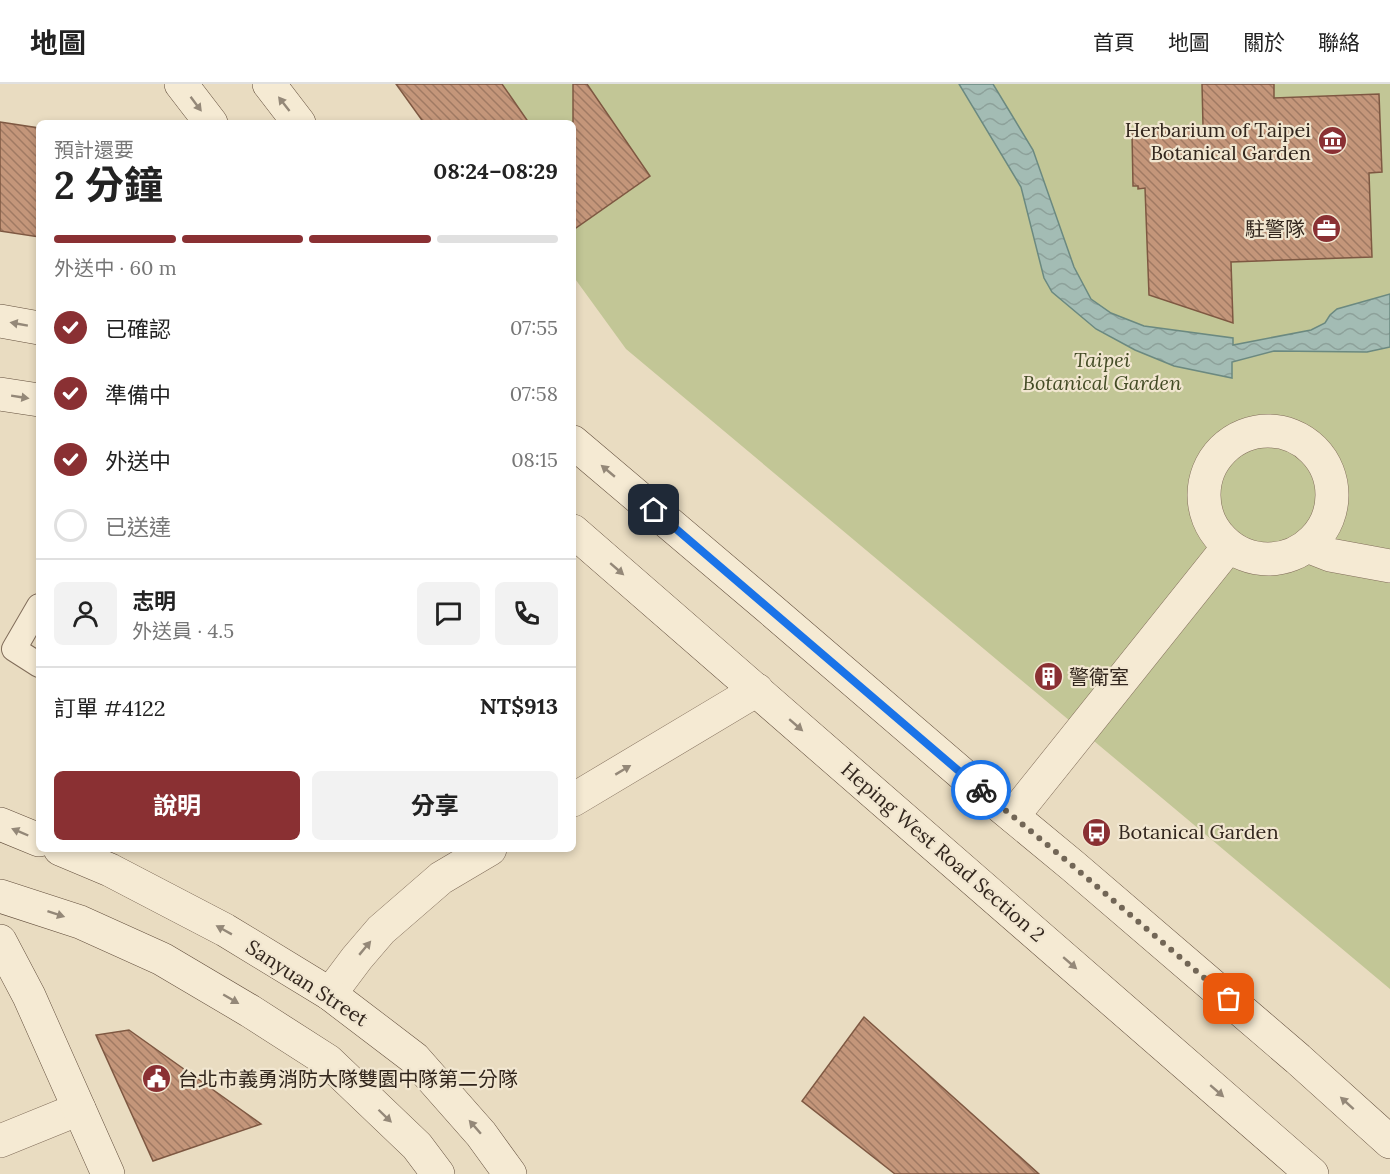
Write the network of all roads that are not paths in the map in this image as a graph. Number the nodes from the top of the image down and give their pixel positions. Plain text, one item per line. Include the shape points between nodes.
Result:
1 (181, 84) edge
2 (269, 84) edge
3 (209, 120) edge
4 (297, 120) edge
5 (0, 321) edge
6 (36, 327) edge
7 (0, 394) edge
8 (36, 400) edge
9 (576, 445) edge
10 (576, 534) edge
11 (1229, 546) junction
12 (1307, 546) junction
13 (1390, 566) edge
14 (36, 611) edge
15 (36, 663) edge
16 (757, 690) junction
17 (576, 798) edge
18 (1013, 816) junction
19 (0, 824) edge
20 (36, 839) edge
21 (67, 852) edge
22 (485, 852) edge
23 (0, 896) edge
24 (0, 941) edge
25 (330, 994) junction
26 (79, 1109) junction
27 (0, 1141) edge
28 (1390, 1142) edge
29 (108, 1174) edge
30 (438, 1174) edge
31 (510, 1174) edge
32 (1311, 1174) edge

1 -> 3 street
4 -> 2 street
6 -> 5 street
7 -> 8 street
18 -> 9 street
10 -> 16 street, Heping West Road Section 2
11 - 12 street via 1243,554 1277,559
11 - 12 street via 1208,520 1204,486 1208,470 1228,444 1243,435 1276,430 1307,443 1328,470 1332,503 1328,519
11 - 18 street
12 - 13 street via 1330,555
14 - 15 lane via 14,649
17 -> 16 street
16 -> 32 street, Heping West Road Section 2
28 -> 18 street
20 -> 19 street
25 -> 21 street, Sanyuan Street via 225,930
25 -> 22 street via 381,930 441,878
23 -> 30 street via 80,922 162,959 250,1011 328,1061 417,1146
24 - 26 street
31 -> 25 street, Sanyuan Street via 414,1058
26 - 27 street
26 - 29 street

